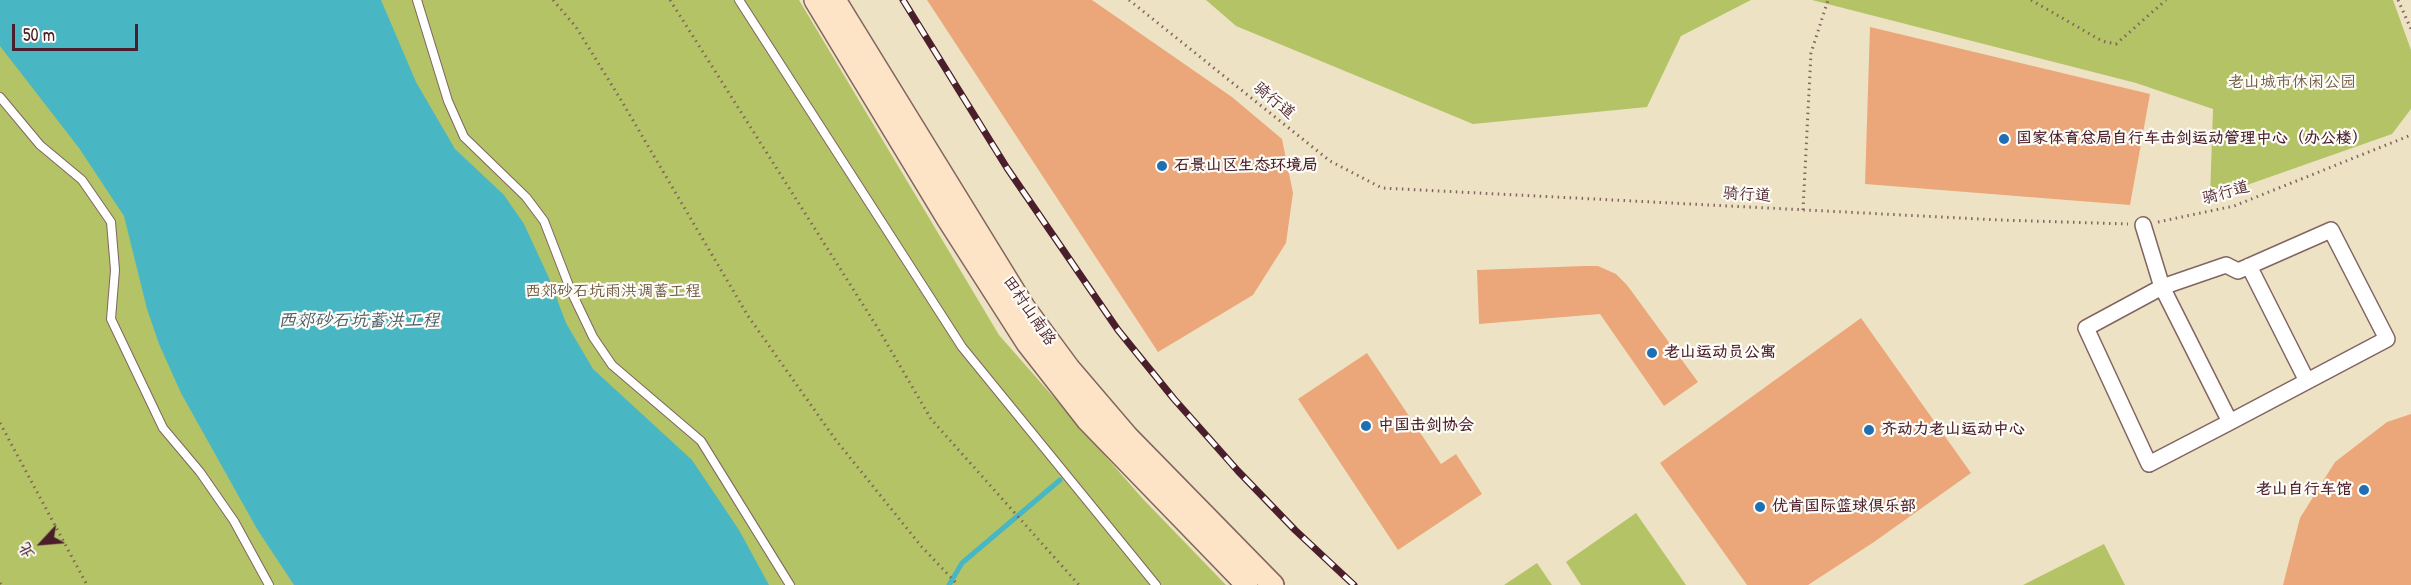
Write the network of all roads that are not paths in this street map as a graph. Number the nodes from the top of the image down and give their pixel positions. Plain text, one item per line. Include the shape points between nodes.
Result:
1 (417, 0) edge
2 (740, 0) edge
3 (815, 0) edge
4 (836, 0) edge
5 (0, 97) edge
6 (2143, 225) road end
7 (2248, 266) junction
8 (2162, 287) junction
9 (2307, 381) junction
10 (2230, 422) junction
11 (269, 585) edge
12 (790, 585) edge
13 (1156, 585) edge
14 (1247, 585) edge
15 (1273, 585) edge

1 - 12 lane via 448,101 464,137 526,197 544,221 593,337 612,365 701,441
2 - 13 lane via 962,347
3 - 14 main road, 田村山南路 via 1027,343 1088,421
4 - 15 main road, 田村山南路 via 1024,307 1069,368 1128,436
5 - 11 lane via 40,145 82,180 100,202 111,222 115,270 111,318 163,428 234,521
6 - 8 street
7 - 8 street via 2238,271 2226,265
7 - 9 street
7 - 9 street via 2331,230 2387,339
8 - 10 street
8 - 10 street via 2086,328 2149,464
9 - 10 street

